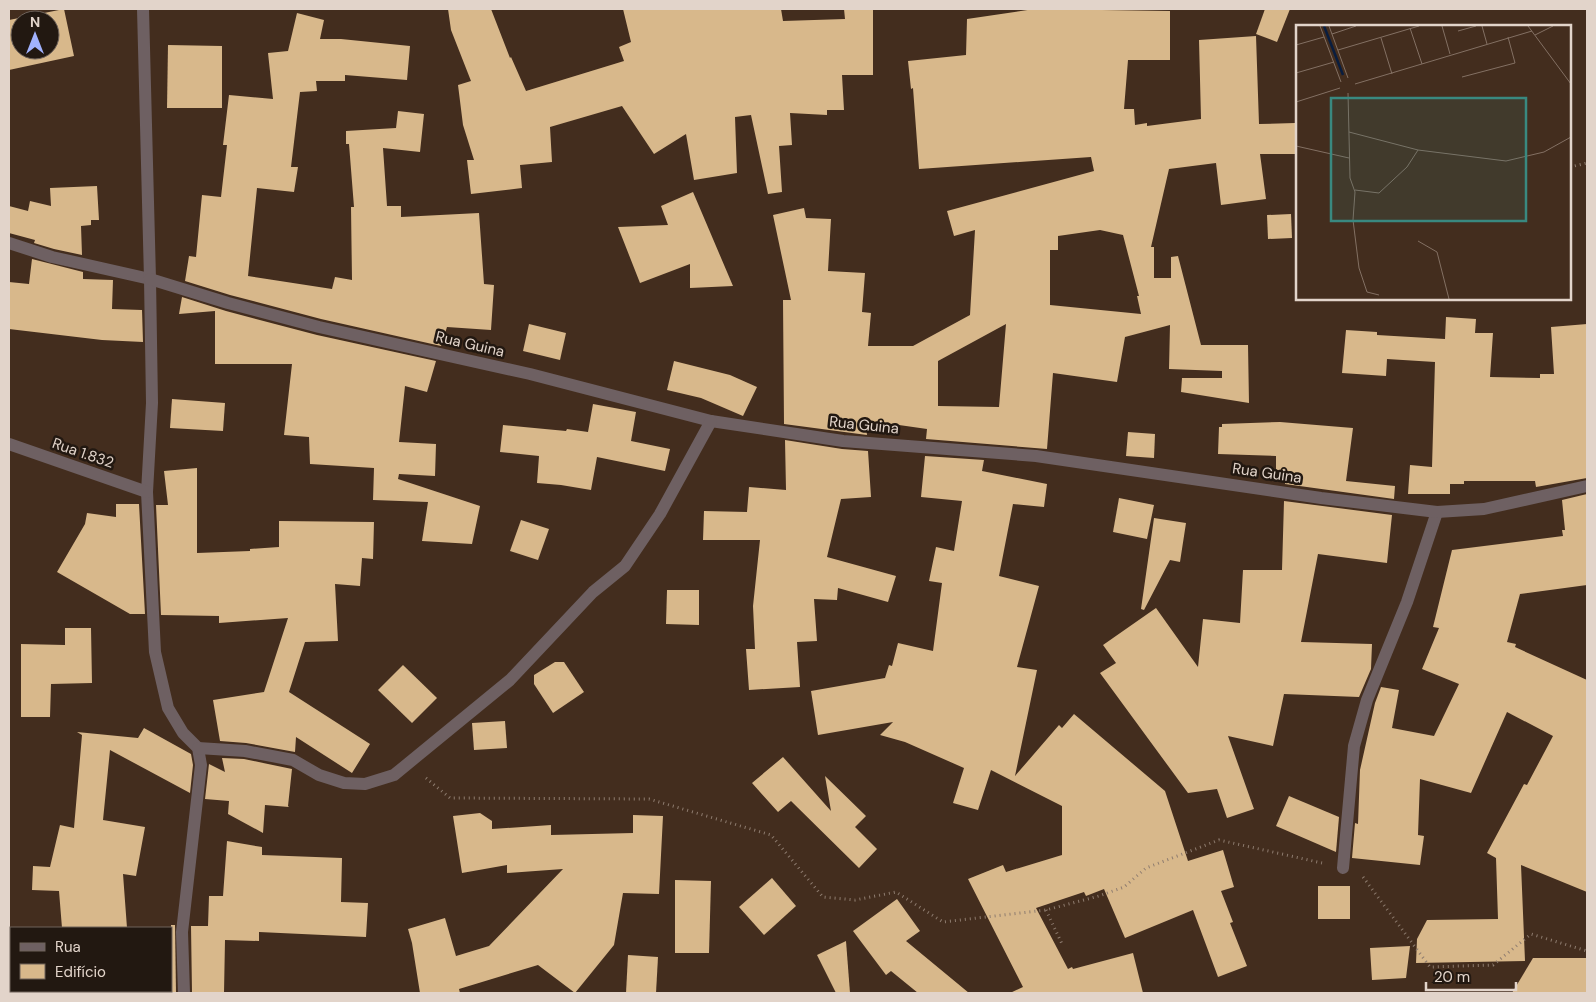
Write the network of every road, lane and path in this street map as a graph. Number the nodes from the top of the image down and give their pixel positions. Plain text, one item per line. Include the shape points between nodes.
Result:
1 (143, 9) edge
2 (1587, 163) edge
3 (1571, 167) edge
4 (9, 243) edge
5 (150, 279) junction
6 (711, 421) junction
7 (9, 444) edge
8 (1587, 486) edge
9 (147, 492) junction
10 (1437, 512) junction
11 (198, 748) junction
12 (408, 763) junction
13 (1343, 868) junction
14 (1046, 910) junction
15 (1063, 946) dead end
16 (1587, 951) edge
17 (184, 993) edge

1 - 5 street
2 - 3 path
4 - 5 street, Rua Guina via 52,257
5 - 6 street, Rua Guina via 319,327 530,374
5 - 9 street via 152,403
6 - 10 street, Rua Guina via 844,441 1036,456
6 - 12 street via 660,514 625,566 593,592 510,680
7 - 9 street, Rua 1.832
8 - 10 street, Rua Guina via 1484,509
9 - 11 street via 158,668 168,708 183,733
10 - 13 street via 1407,602 1367,700 1354,746
11 - 12 street via 245,751 292,760 318,775 344,783 375,781 394,775
11 - 17 street via 200,765 182,932
12 - 14 path via 450,798 649,799 771,836 823,897 855,900 896,892 943,922
13 - 14 path via 1219,840 1146,868 1124,887
13 - 16 path via 1355,867 1430,967 1494,965 1531,934
14 - 15 path

